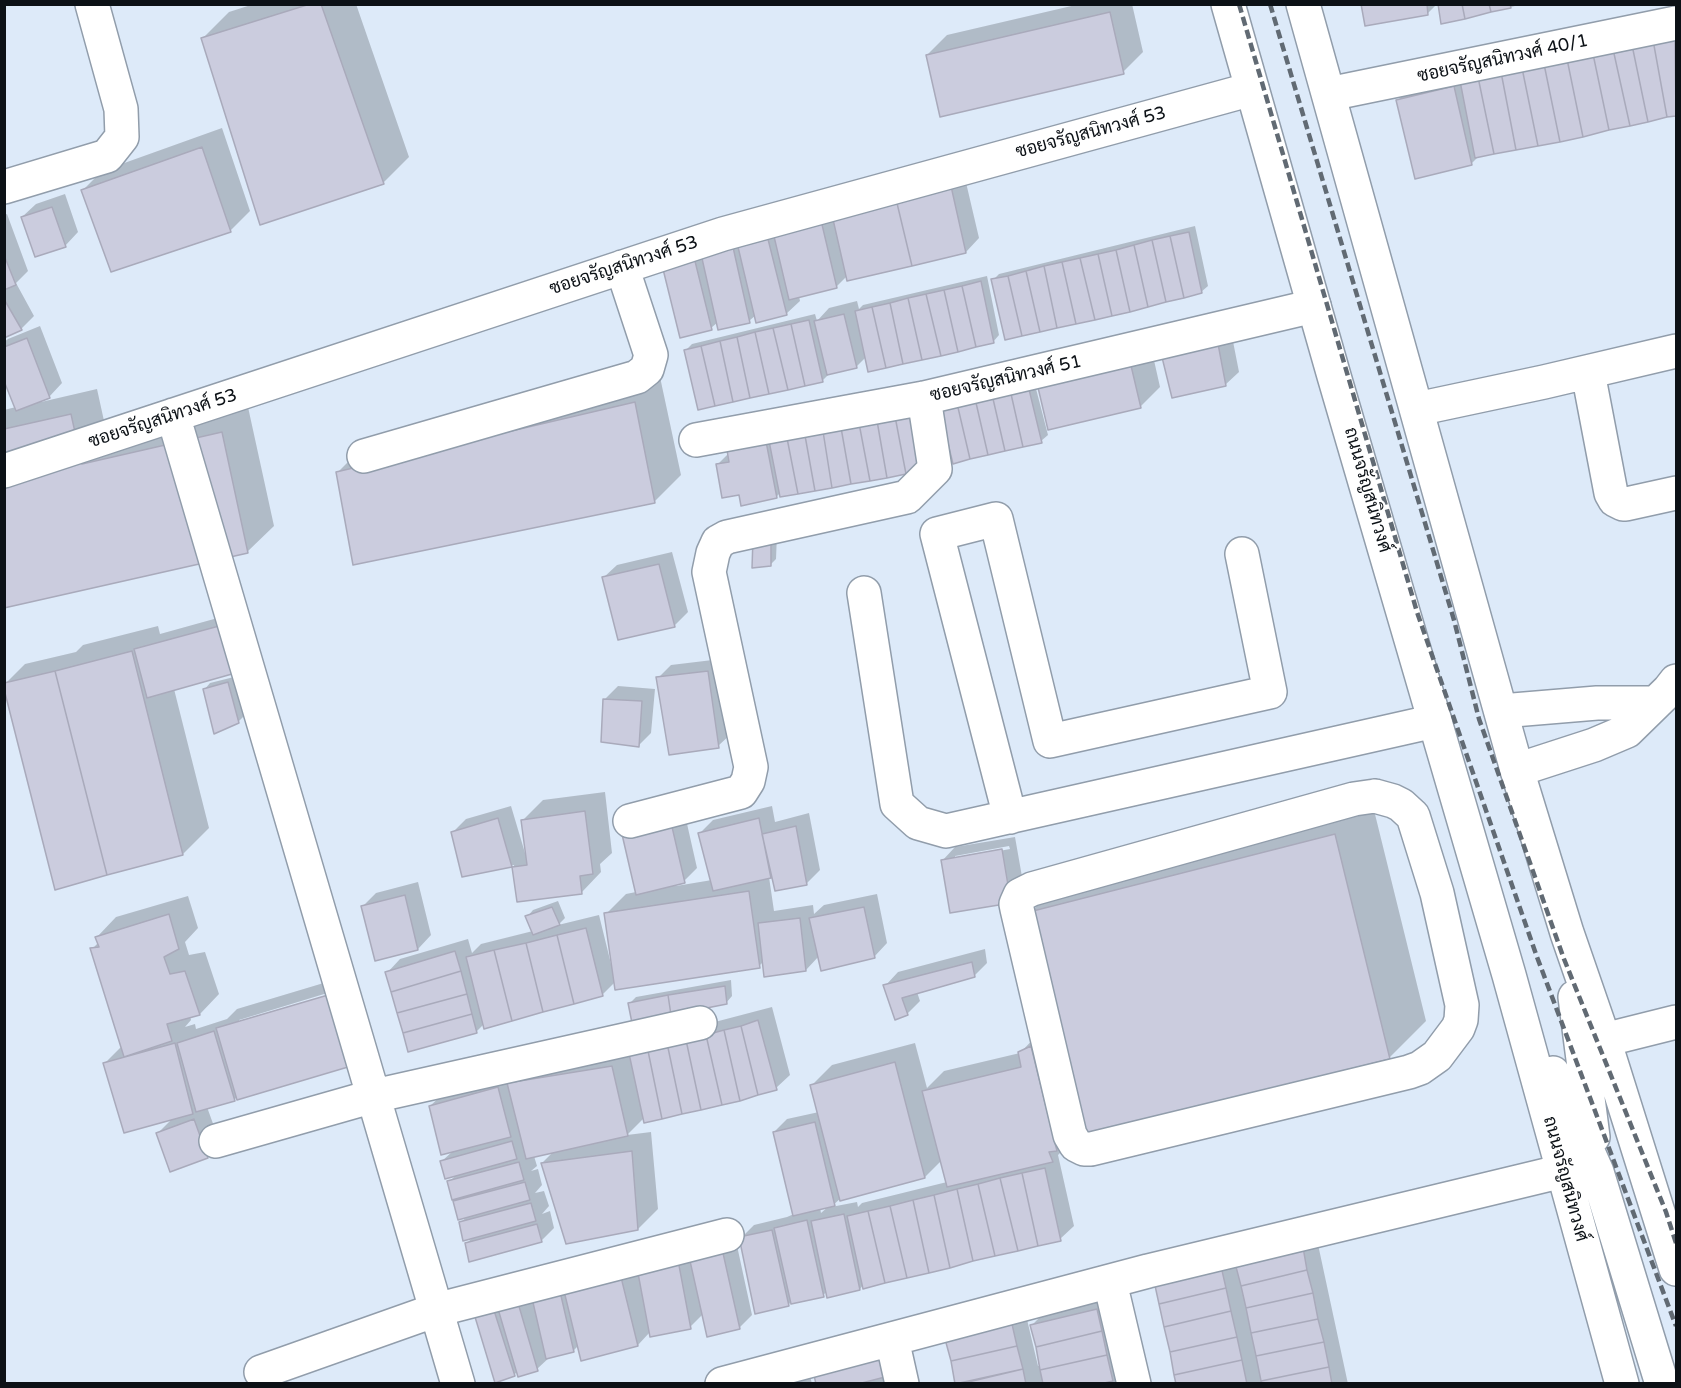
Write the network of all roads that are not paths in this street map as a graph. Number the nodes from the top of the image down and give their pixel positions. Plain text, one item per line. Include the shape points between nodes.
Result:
1 (92, 4) edge
2 (1228, 4) edge
3 (1303, 4) edge
4 (1677, 23) edge
5 (1252, 89) junction
6 (1329, 94) junction
7 (4, 187) edge
8 (622, 267) junction
9 (1314, 306) junction
10 (1677, 351) edge
11 (1677, 365) edge
12 (1584, 378) junction
13 (924, 398) junction
14 (1417, 408) junction
15 (173, 415) junction
16 (696, 440) dead end
17 (364, 456) dead end
18 (4, 471) edge
19 (1677, 493) edge
20 (1242, 554) dead end
21 (864, 593) dead end
22 (1666, 692) edge
23 (1501, 711) junction
24 (1435, 721) junction
25 (1517, 770) junction
26 (1010, 817) junction
27 (630, 821) dead end
28 (1481, 879) junction
29 (1437, 893) junction
30 (1567, 933) junction
31 (1509, 975) junction
32 (1677, 1022) edge
33 (700, 1023) dead end
34 (1604, 1040) junction
35 (374, 1096) junction
36 (216, 1141) dead end
37 (1563, 1171) junction
38 (1597, 1172) junction
39 (727, 1235) dead end
40 (1677, 1269) edge
41 (1110, 1282) junction
42 (436, 1310) junction
43 (892, 1339) junction
44 (261, 1372) dead end
45 (458, 1383) edge
46 (722, 1383) edge
47 (902, 1383) edge
48 (1134, 1383) edge
49 (1622, 1383) edge
50 (1662, 1383) edge

1 - 7 street via 121,109 122,137 107,156
2 - 5 street, ถนนจรัญสนิทวงศ์
3 - 6 street, ถนนจรัญสนิทวงศ์
4 - 6 street, ซอยจรัญสนิทวงศ์ 40/1
5 - 8 street, ซอยจรัญสนิทวงศ์ 53 via 723,234
5 - 9 street, ถนนจรัญสนิทวงศ์
6 - 14 street, ถนนจรัญสนิทวงศ์
8 - 15 street, ซอยจรัญสนิทวงศ์ 53
8 - 17 street via 651,355 647,369 637,377
9 - 13 street, ซอยจรัญสนิทวงศ์ 51
9 - 24 street, ถนนจรัญสนิทวงศ์
10 - 12 street
11 - 12 street
12 - 14 street
12 - 19 street via 1611,493 1618,503
13 - 16 street, ซอยจรัญสนิทวงศ์ 51
13 - 27 street via 935,469 907,496 718,542 710,572 751,767 748,781 741,792
14 - 23 street, ถนนจรัญสนิทวงศ์
15 - 18 street, ซอยจรัญสนิทวงศ์ 53
15 - 35 street
20 - 26 street via 1270,692 1050,741 996,519 937,534
21 - 26 street via 897,804 918,823 946,831
22 - 23 street via 1591,704
22 - 25 street via 1628,730
23 - 25 street, ถนนจรัญสนิทวงศ์
24 - 26 street
24 - 28 street, ถนนจรัญสนิทวงศ์
25 - 30 street, ถนนจรัญสนิทวงศ์
28 - 29 street
28 - 31 street, ถนนจรัญสนิทวงศ์
29 - 29 street via 1462,1013 1453,1036 1428,1063 1409,1072 1091,1149 1071,1140 1017,909 1017,899 1023,893 1375,796 1401,805 1413,816
30 - 34 street, ถนนจรัญสนิทวงศ์
30 - 38 street, ถนนจรัญสนิทวงศ์
31 - 37 street, ถนนจรัญสนิทวงศ์
31 - 38 street, ถนนจรัญสนิทวงศ์
32 - 34 street
33 - 35 street
34 - 40 street, ถนนจรัญสนิทวงศ์
35 - 36 street
35 - 42 street
37 - 41 street
37 - 49 street, ถนนจรัญสนิทวงศ์
38 - 50 street, ถนนจรัญสนิทวงศ์
39 - 42 street
41 - 43 street
41 - 48 street
42 - 44 street
42 - 45 street
43 - 46 street
43 - 47 street

